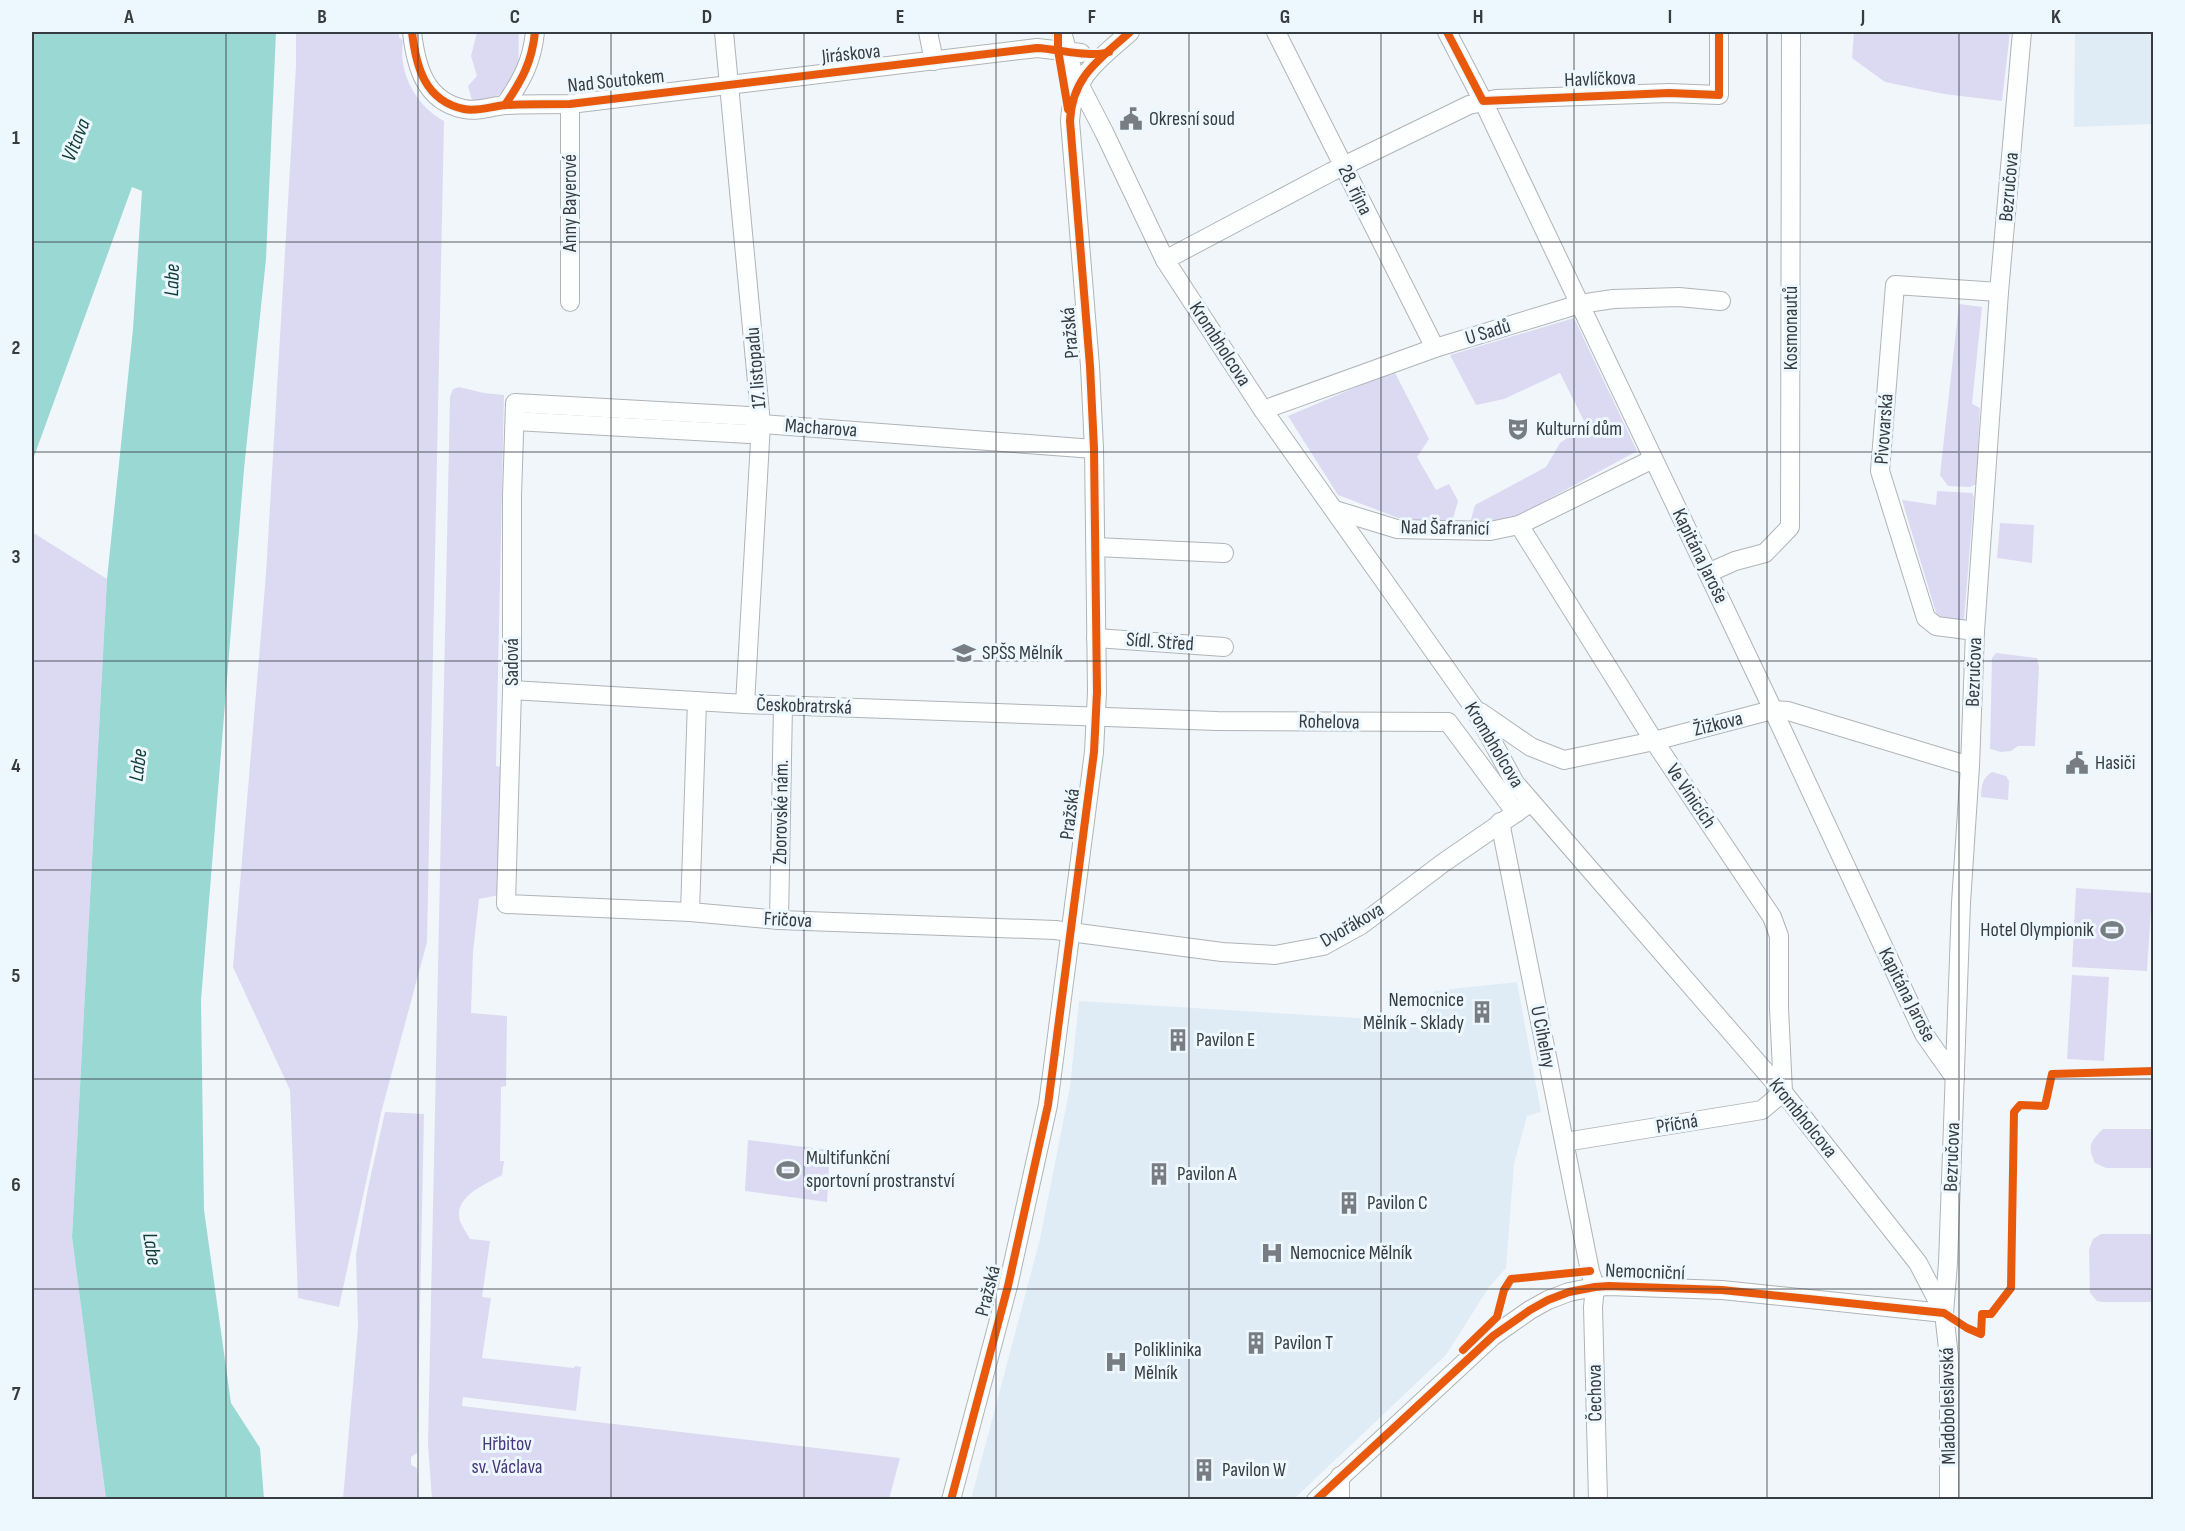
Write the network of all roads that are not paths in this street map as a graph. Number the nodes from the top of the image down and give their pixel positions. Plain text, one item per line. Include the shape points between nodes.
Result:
1 (412, 32) edge
2 (534, 32) edge
3 (724, 32) edge
4 (928, 32) edge
5 (1130, 32) edge
6 (1276, 32) edge
7 (1447, 32) edge
8 (1719, 32) edge
9 (1791, 32) edge
10 (2022, 32) edge
11 (1065, 42) edge
12 (1108, 52) junction
13 (934, 62) junction
14 (731, 84) junction
15 (1078, 84) junction
16 (1483, 101) junction
17 (570, 104) junction
18 (506, 105) junction
19 (1070, 121) junction
20 (1104, 132) junction
21 (1071, 141) junction
22 (1344, 166) junction
23 (1165, 260) junction
24 (1999, 292) junction
25 (1721, 301) dead end
26 (570, 302) dead end
27 (1580, 304) junction
28 (1435, 348) junction
29 (1263, 410) junction
30 (515, 421) junction
31 (761, 424) junction
32 (1094, 449) junction
33 (1653, 459) junction
34 (1337, 514) junction
35 (1519, 525) junction
36 (1096, 547) junction
37 (1224, 553) dead end
38 (1708, 573) junction
39 (1976, 632) junction
40 (1096, 638) junction
41 (1224, 647) dead end
42 (512, 690) junction
43 (697, 701) junction
44 (745, 704) junction
45 (783, 705) junction
46 (1474, 708) junction
47 (1772, 711) junction
48 (1096, 716) junction
49 (1654, 741) junction
50 (1970, 766) junction
51 (1515, 813) junction
52 (506, 904) joint
53 (690, 912) junction
54 (779, 920) junction
55 (1071, 932) junction
56 (1955, 1078) junction
57 (1783, 1092) junction
58 (1565, 1142) junction
59 (1595, 1287) junction
60 (1944, 1313) junction
61 (1340, 1476) junction
62 (951, 1500) edge
63 (1316, 1500) edge
64 (1340, 1500) edge
65 (1598, 1500) edge
66 (1949, 1500) edge

1 - 18 street, Nad Soutokem via 420,72 429,88 448,104 466,109
2 - 18 street via 529,65
3 - 14 street, 17. listopadu
4 - 13 street
5 - 12 street
6 - 22 street, 28. října
7 - 16 street, Kapitána Jaroše
8 - 16 street, Havlíčkova via 1719,94
9 - 38 street, Kosmonautů via 1790,527 1765,553
10 - 24 street, Bezručova
11 - 12 street via 1100,55
11 - 13 street, Jiráskova
11 - 15 street
11 - 19 street, Pražská
12 - 15 street
13 - 14 street, Jiráskova
14 - 17 street, Nad Soutokem
14 - 31 street, 17. listopadu
15 - 19 street, Pražská
15 - 20 street, Krombholcova
16 - 22 street, Havlíčkova
16 - 27 street, Kapitána Jaroše
17 - 18 street, Nad Soutokem
17 - 26 street, Anny Bayerové
19 - 21 street, Pražská
20 - 21 street via 1094,127 1082,129
20 - 23 street, Krombholcova
21 - 32 street, Pražská
22 - 23 street, Havlíčkova
22 - 28 street, 28. října
23 - 29 street, Krombholcova
24 - 39 street, Bezručova
24 - 39 street, Pivovarská via 1895,285 1881,471 1926,618 1936,626
25 - 27 street, U Sadů via 1624,298
27 - 28 street, U Sadů
27 - 33 street, Kapitána Jaroše
28 - 29 street, U Sadů
29 - 34 street, Krombholcova
30 - 31 street, Macharova via 749,434
30 - 31 street, Sadová via 515,403 749,416
30 - 42 street, Sadová
31 - 32 street, Macharova
31 - 44 street, 17. listopadu
32 - 36 street, Pražská
33 - 35 street, Nad Šafranicí
33 - 38 street, Kapitána Jaroše
34 - 35 street, Nad Šafranicí via 1335,510 1397,529 1490,531
34 - 46 street, Krombholcova
35 - 49 street, Ve Vinicích
36 - 37 street
36 - 40 street, Pražská
38 - 47 street, Kapitána Jaroše
39 - 50 street, Bezručova
40 - 41 street, Sídl. Střed
40 - 48 street, Pražská
42 - 43 street, Českobratrská
42 - 52 street, Sadová
43 - 44 street, Českobratrská
43 - 53 street
44 - 45 street, Českobratrská
45 - 48 street, Českobratrská
45 - 54 street, Zborovské nám.
46 - 49 street, Žižkova via 1531,747 1564,760
46 - 51 street, Krombholcova via 1515,783
47 - 49 street, Žižkova
47 - 50 street, Žižkova via 1788,711
47 - 56 street, Kapitána Jaroše via 1924,1034
48 - 51 street, Rohelova via 1448,722
48 - 55 street, Pražská
49 - 57 street, Ve Vinicích via 1772,917 1779,936
50 - 56 street, Bezručova
51 - 55 street, Dvořákova via 1361,925 1323,946 1275,955
51 - 57 street, Krombholcova
51 - 58 street, U Cihelny
52 - 53 street, Fričova
53 - 54 street, Fričova
54 - 55 street, Fričova
55 - 62 street, Pražská via 1048,1105 1008,1286
56 - 60 street, Bezručova
57 - 58 street, Příčná via 1762,1110
57 - 60 street, Krombholcova via 1918,1263
58 - 59 street, U Cihelny
59 - 60 street, Nemocniční via 1722,1290
59 - 61 street, Nemocniční via 1548,1300 1493,1336
59 - 65 street, Čechova
60 - 66 street, Mladoboleslavská via 1949,1358
61 - 63 street, Nemocniční
61 - 64 street

